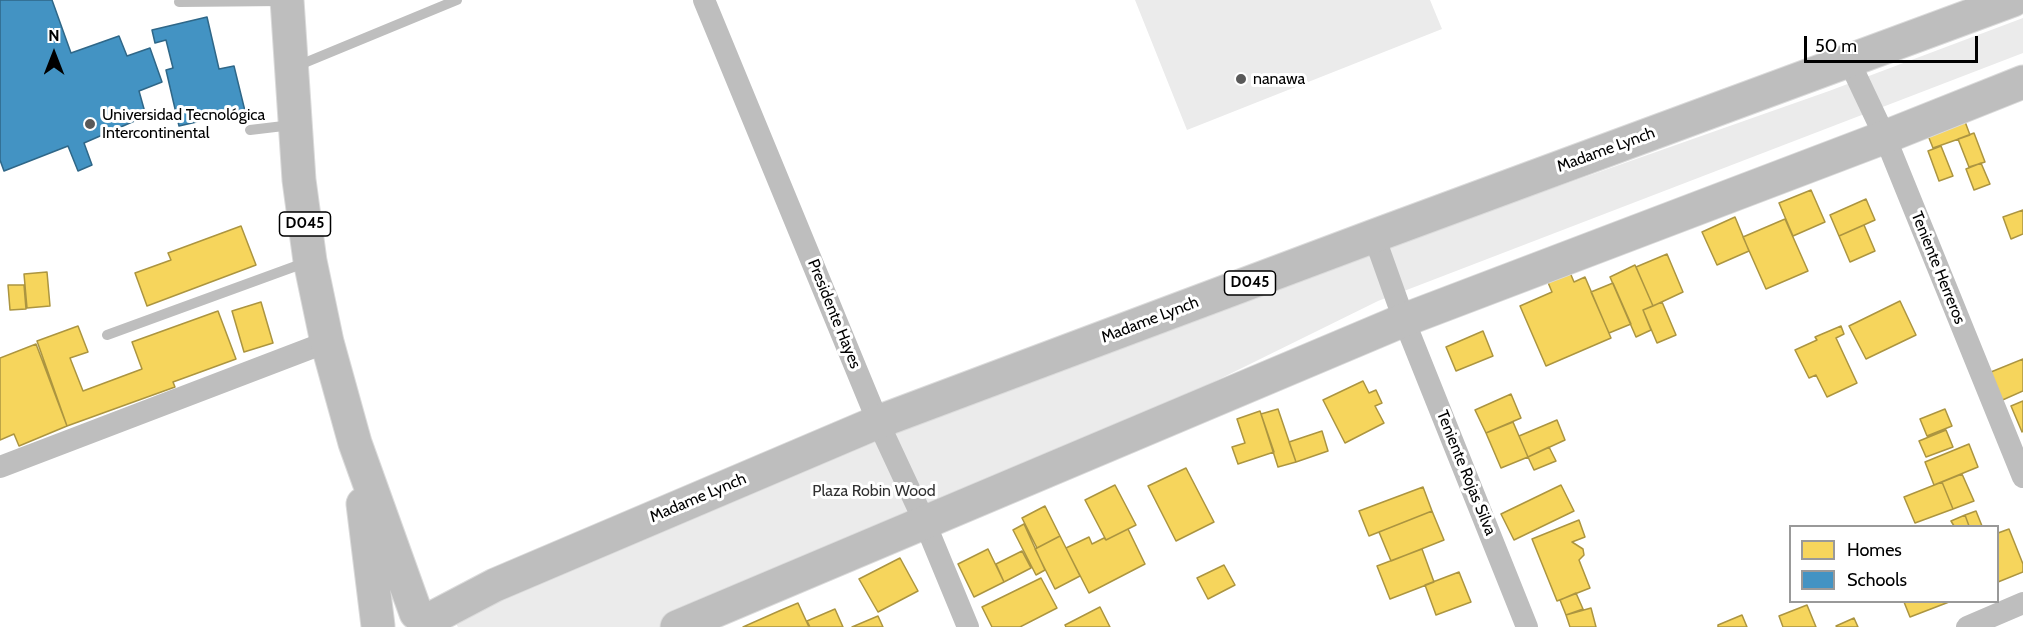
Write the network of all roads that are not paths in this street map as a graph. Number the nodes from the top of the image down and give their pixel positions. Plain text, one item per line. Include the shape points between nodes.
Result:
1 (286, 0) edge
2 (457, 0) edge
3 (704, 0) edge
4 (2013, 0) edge
5 (179, 2) dead end
6 (1849, 61) junction
7 (291, 68) junction
8 (2023, 82) edge
9 (295, 125) junction
10 (250, 130) dead end
11 (1885, 137) junction
12 (1374, 236) junction
13 (310, 261) junction
14 (1404, 320) junction
15 (107, 335) dead end
16 (327, 342) junction
17 (878, 422) junction
18 (355, 443) junction
19 (0, 467) edge
20 (2023, 477) edge
21 (925, 523) junction
22 (2023, 603) edge
23 (434, 619) edge
24 (377, 626) edge
25 (677, 627) edge
26 (968, 627) edge
27 (1527, 627) edge
28 (1968, 627) edge

1 - 5 lane
1 - 7 main road, D045
2 - 7 lane
3 - 17 street, Presidente Hayes
4 - 6 main road, Madame Lynch / D045
6 - 11 street, Teniente Herreros
6 - 12 main road, Madame Lynch / D045
7 - 9 main road, D045
8 - 11 main road
9 - 10 lane
9 - 13 main road, D045
11 - 14 main road
11 - 20 street, Teniente Herreros
12 - 14 street, Teniente Rojas Silva
12 - 17 main road, Madame Lynch / D045
13 - 15 lane
13 - 16 main road, D045
14 - 21 main road
14 - 27 street, Teniente Rojas Silva
16 - 18 main road, D045
16 - 19 street
17 - 21 street, Presidente Hayes
17 - 23 main road, Madame Lynch / D045 via 495,585
18 - 23 main road, D045
18 - 24 main road, D045
21 - 25 main road
21 - 26 street, Presidente Hayes
22 - 28 street
23 - 24 main road, D045 via 402,614

